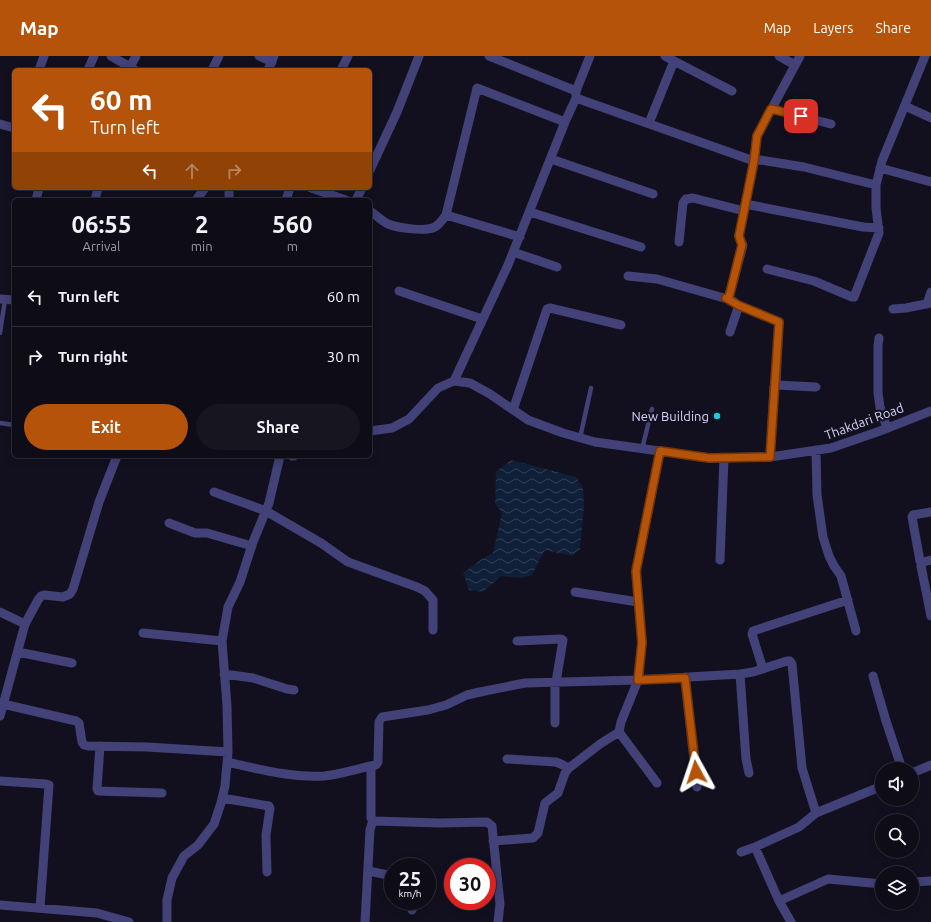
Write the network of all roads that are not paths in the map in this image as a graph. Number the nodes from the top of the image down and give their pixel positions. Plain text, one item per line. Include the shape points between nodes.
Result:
1 (44, 56) edge
2 (94, 56) edge
3 (111, 56) edge
4 (136, 56) edge
5 (219, 56) edge
6 (259, 56) edge
7 (348, 56) edge
8 (419, 56) edge
9 (489, 56) edge
10 (590, 56) edge
11 (665, 56) edge
12 (778, 56) edge
13 (800, 56) edge
14 (925, 56) edge
15 (674, 61) junction
16 (271, 63) edge
17 (795, 65) junction
18 (40, 68) edge
19 (89, 68) edge
20 (132, 68) edge
21 (213, 68) edge
22 (342, 68) edge
23 (732, 91) dead end
24 (576, 95) junction
25 (905, 106) junction
26 (771, 109) junction
27 (931, 118) edge
28 (565, 122) junction
29 (649, 123) junction
30 (0, 124) edge
31 (831, 124) dead end
32 (12, 127) edge
33 (551, 159) junction
34 (754, 161) junction
35 (372, 166) edge
36 (880, 168) junction
37 (931, 182) edge
38 (876, 185) junction
39 (317, 190) edge
40 (653, 194) dead end
41 (340, 198) edge
42 (744, 208) junction
43 (530, 212) junction
44 (372, 213) edge
45 (446, 215) junction
46 (879, 228) junction
47 (520, 237) junction
48 (679, 242) dead end
49 (641, 246) dead end
50 (514, 252) junction
51 (557, 267) dead end
52 (767, 268) dead end
53 (628, 276) dead end
54 (399, 291) dead end
55 (931, 292) edge
56 (726, 298) junction
57 (6, 300) edge
58 (929, 303) edge
59 (738, 305) junction
60 (893, 309) dead end
61 (482, 319) junction
62 (621, 325) dead end
63 (730, 332) dead end
64 (0, 334) edge
65 (879, 338) dead end
66 (454, 381) junction
67 (776, 385) junction
68 (816, 387) dead end
69 (591, 388) dead end
70 (652, 409) dead end
71 (513, 410) junction
72 (931, 411) edge
73 (0, 423) edge
74 (12, 425) edge
75 (887, 428) junction
76 (372, 431) edge
77 (580, 438) junction
78 (642, 449) junction
79 (816, 450) junction
80 (660, 451) junction
81 (770, 457) junction
82 (116, 458) edge
83 (280, 458) edge
84 (724, 458) junction
85 (214, 492) dead end
86 (266, 511) junction
87 (931, 512) edge
88 (170, 523) dead end
89 (252, 546) junction
90 (720, 560) dead end
91 (931, 560) edge
92 (922, 564) junction
93 (575, 592) dead end
94 (848, 600) junction
95 (638, 602) junction
96 (0, 612) edge
97 (931, 616) edge
98 (25, 624) junction
99 (433, 630) dead end
100 (856, 631) dead end
101 (143, 633) dead end
102 (222, 641) junction
103 (517, 641) dead end
104 (18, 652) junction
105 (72, 663) dead end
106 (764, 669) junction
107 (224, 674) junction
108 (740, 674) junction
109 (873, 676) dead end
110 (685, 678) junction
111 (638, 680) junction
112 (556, 682) junction
113 (294, 690) dead end
114 (3, 704) junction
115 (0, 716) edge
116 (555, 723) dead end
117 (620, 732) junction
118 (100, 746) junction
119 (228, 752) junction
120 (507, 759) dead end
121 (227, 762) junction
122 (900, 762) edge
123 (931, 765) edge
124 (371, 766) junction
125 (569, 768) junction
126 (919, 770) edge
127 (749, 773) dead end
128 (0, 781) edge
129 (658, 783) dead end
130 (697, 787) dead end
131 (875, 789) edge
132 (162, 793) dead end
133 (222, 798) junction
134 (816, 813) junction
135 (373, 820) junction
136 (493, 841) junction
137 (755, 847) junction
138 (741, 852) dead end
139 (368, 871) junction
140 (267, 872) dead end
141 (384, 874) edge
142 (931, 881) edge
143 (919, 882) edge
144 (875, 883) edge
145 (779, 901) junction
146 (0, 905) edge
147 (40, 908) junction
148 (129, 922) edge
149 (167, 922) edge
150 (365, 922) edge
151 (498, 922) edge
152 (791, 922) edge

1 - 18 street
2 - 19 street
3 - 20 street
4 - 20 street
5 - 21 street
6 - 16 street
7 - 22 street
8 - 35 street
9 - 24 street
10 - 24 street
11 - 15 street
12 - 17 street
13 - 17 street
14 - 25 street
15 - 23 street
15 - 29 street
17 - 26 street
24 - 28 street
24 - 29 street
25 - 27 street
25 - 36 street
26 - 31 street
26 - 34 street via 757,136
28 - 33 street
28 - 45 street via 477,88
29 - 34 street
30 - 32 street
33 - 40 street
33 - 43 street
34 - 38 street via 804,166
34 - 42 street
36 - 37 street
36 - 38 street
38 - 46 street
39 - 41 street
42 - 46 street
42 - 48 street via 693,198 686,199
42 - 56 street via 739,236 742,245 729,297
43 - 47 street
43 - 49 street
44 - 45 street via 387,224 413,229 434,228
45 - 47 street
46 - 52 street via 852,298 814,282
47 - 50 street
50 - 51 street
50 - 61 street
53 - 56 street via 657,279
54 - 61 street
55 - 58 street
56 - 59 street
57 - 64 lane
58 - 60 street
59 - 63 street
59 - 67 street via 779,322
61 - 66 street
62 - 71 street via 547,309
65 - 75 street via 878,393
66 - 71 street, Thakdari Road via 470,383
66 - 76 street via 438,388 409,419 392,428
67 - 68 street
67 - 81 street
69 - 77 lane
70 - 78 lane
71 - 77 street, Thakdari Road via 528,420
72 - 75 street, Thakdari Road
73 - 74 lane
75 - 79 street, Thakdari Road via 831,448
77 - 78 street, Thakdari Road
78 - 80 street, Thakdari Road
79 - 81 street, Thakdari Road
79 - 94 street via 817,495 823,537 829,556 841,576
80 - 84 street, Thakdari Road
80 - 95 street via 636,571
81 - 84 street, Thakdari Road
82 - 98 street via 99,502 73,589 70,594 63,597 41,596
83 - 86 street
84 - 90 street
85 - 86 street
86 - 89 street
86 - 99 street via 348,562 425,591 433,600
87 - 92 street via 912,517
88 - 89 street via 195,533 207,533
89 - 102 street via 240,582 228,607
91 - 92 street
92 - 97 street
93 - 95 street
94 - 100 street
94 - 106 street via 753,631
95 - 111 street via 642,643
96 - 98 street
98 - 104 street
101 - 102 street
102 - 107 street
103 - 112 street via 563,640
104 - 105 street
104 - 114 street
106 - 108 street
106 - 134 street via 787,661 792,664 802,768
107 - 113 street via 258,679
107 - 119 street
108 - 110 street
108 - 127 street
109 - 122 street
110 - 111 street
110 - 130 street
111 - 112 street
111 - 117 street via 621,722
112 - 116 street
112 - 124 street via 525,683 480,692 428,710 382,717 379,722 379,760 376,765
114 - 115 street
114 - 118 street via 76,721 79,723 84,745
117 - 125 street
117 - 129 street
118 - 119 street
118 - 132 street via 98,791
119 - 121 street
120 - 125 street via 556,762
121 - 124 street via 265,771 309,776 324,776
121 - 133 street
123 - 126 street
124 - 135 street
125 - 136 street via 558,793 545,803 538,833 533,838
128 - 147 street via 49,785
131 - 134 street
133 - 140 street via 269,806 266,835
133 - 149 street via 214,824 198,845 184,856 172,878 167,900
134 - 137 street via 798,827
135 - 136 street via 487,822 492,826
135 - 139 street via 370,830
136 - 151 street via 500,904
137 - 138 street
137 - 145 street
139 - 141 street
139 - 150 street
142 - 143 street
144 - 145 street via 828,879
145 - 152 street
146 - 147 street
147 - 148 street via 97,913

